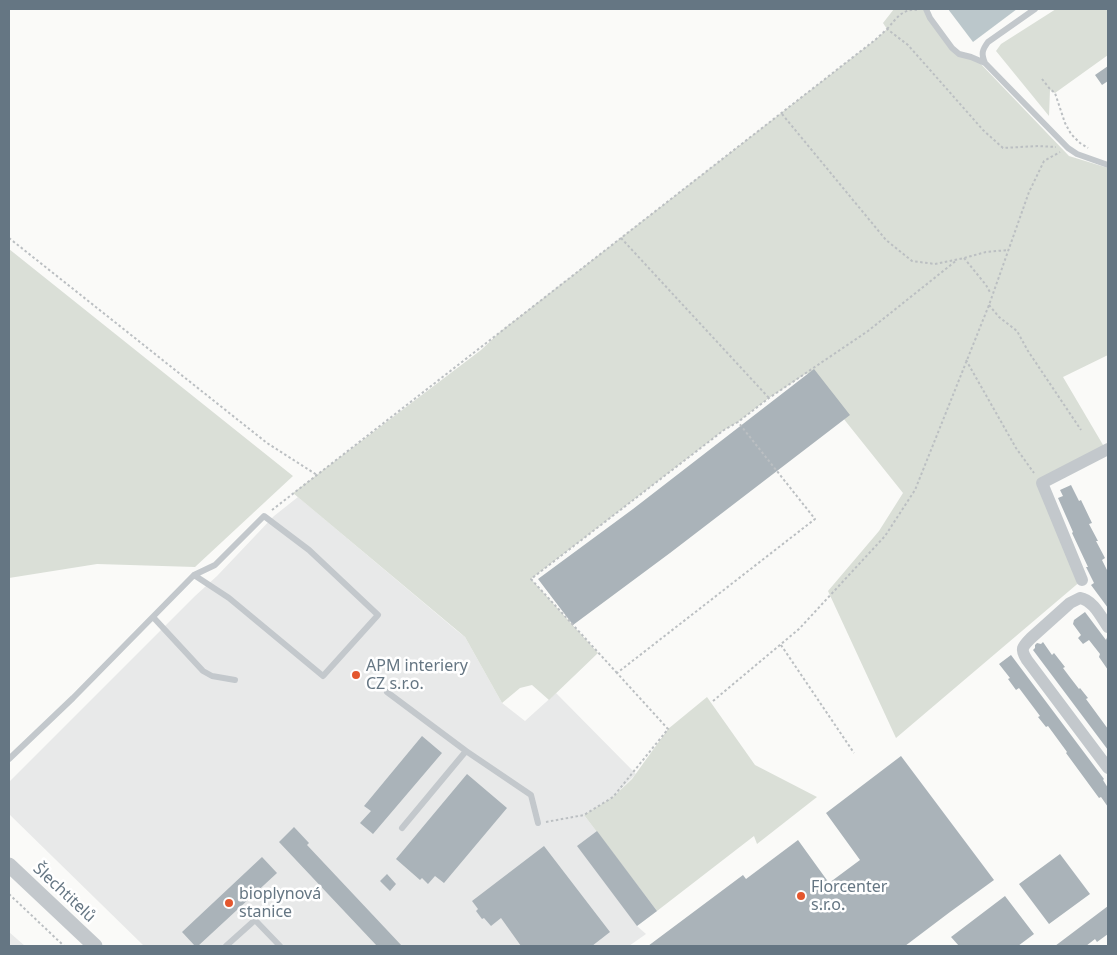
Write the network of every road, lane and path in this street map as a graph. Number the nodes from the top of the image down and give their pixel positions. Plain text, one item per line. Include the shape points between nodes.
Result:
1 (1035, 9) edge
2 (927, 10) edge
3 (887, 29) junction
4 (985, 63) junction
5 (1042, 79) dead end
6 (781, 113) junction
7 (1068, 148) junction
8 (1091, 150) dead end
9 (1108, 165) edge
10 (9, 238) edge
11 (621, 238) junction
12 (1008, 250) junction
13 (964, 258) junction
14 (956, 260) junction
15 (992, 295) junction
16 (988, 305) junction
17 (966, 360) junction
18 (769, 398) junction
19 (738, 422) junction
20 (1081, 430) dead end
21 (1108, 449) edge
22 (317, 475) junction
23 (1042, 483) junction
24 (264, 516) junction
25 (194, 575) junction
26 (1082, 580) dead end
27 (153, 617) junction
28 (1108, 627) edge
29 (781, 645) junction
30 (617, 673) junction
31 (235, 680) dead end
32 (387, 692) dead end
33 (713, 701) dead end
34 (466, 751) junction
35 (854, 753) dead end
36 (9, 758) edge
37 (1108, 768) edge
38 (538, 823) joint
39 (402, 828) dead end
40 (9, 865) edge
41 (9, 894) edge
42 (64, 946) edge
43 (95, 946) edge
44 (226, 946) edge
45 (280, 946) edge

1 - 4 lane via 988,42 982,55
2 - 3 path via 905,11
2 - 4 lane via 952,48 959,54
3 - 6 path
3 - 7 path via 908,45 1003,148
4 - 7 lane
5 - 8 path via 1055,93 1062,118 1071,134
6 - 11 path
6 - 14 path via 886,240 912,261 935,264
7 - 9 lane
7 - 12 path via 1044,162 1029,192
10 - 22 path via 267,443
11 - 18 path
11 - 22 path
12 - 13 path
12 - 15 path
13 - 14 path
13 - 15 path
14 - 18 path via 868,331
15 - 16 path
16 - 17 path
16 - 20 path via 1017,331
17 - 23 path via 1016,448
17 - 29 path via 915,490 885,536 799,630
18 - 19 path
19 - 30 path via 815,518
19 - 30 path via 531,579
21 - 23 street
22 - 24 path
23 - 26 street
24 - 25 lane via 214,565
24 - 25 lane via 309,550 378,615 323,676 229,598
25 - 27 lane
27 - 31 lane via 203,671
27 - 36 lane
28 - 37 street via 1089,602 1078,599 1031,638 1022,650
29 - 33 path
29 - 35 path
30 - 38 path via 668,729 612,798 584,815
32 - 34 lane
34 - 38 lane via 531,795
34 - 39 lane
40 - 43 street, Šlechtitelů
41 - 42 path
44 - 45 lane via 255,920

